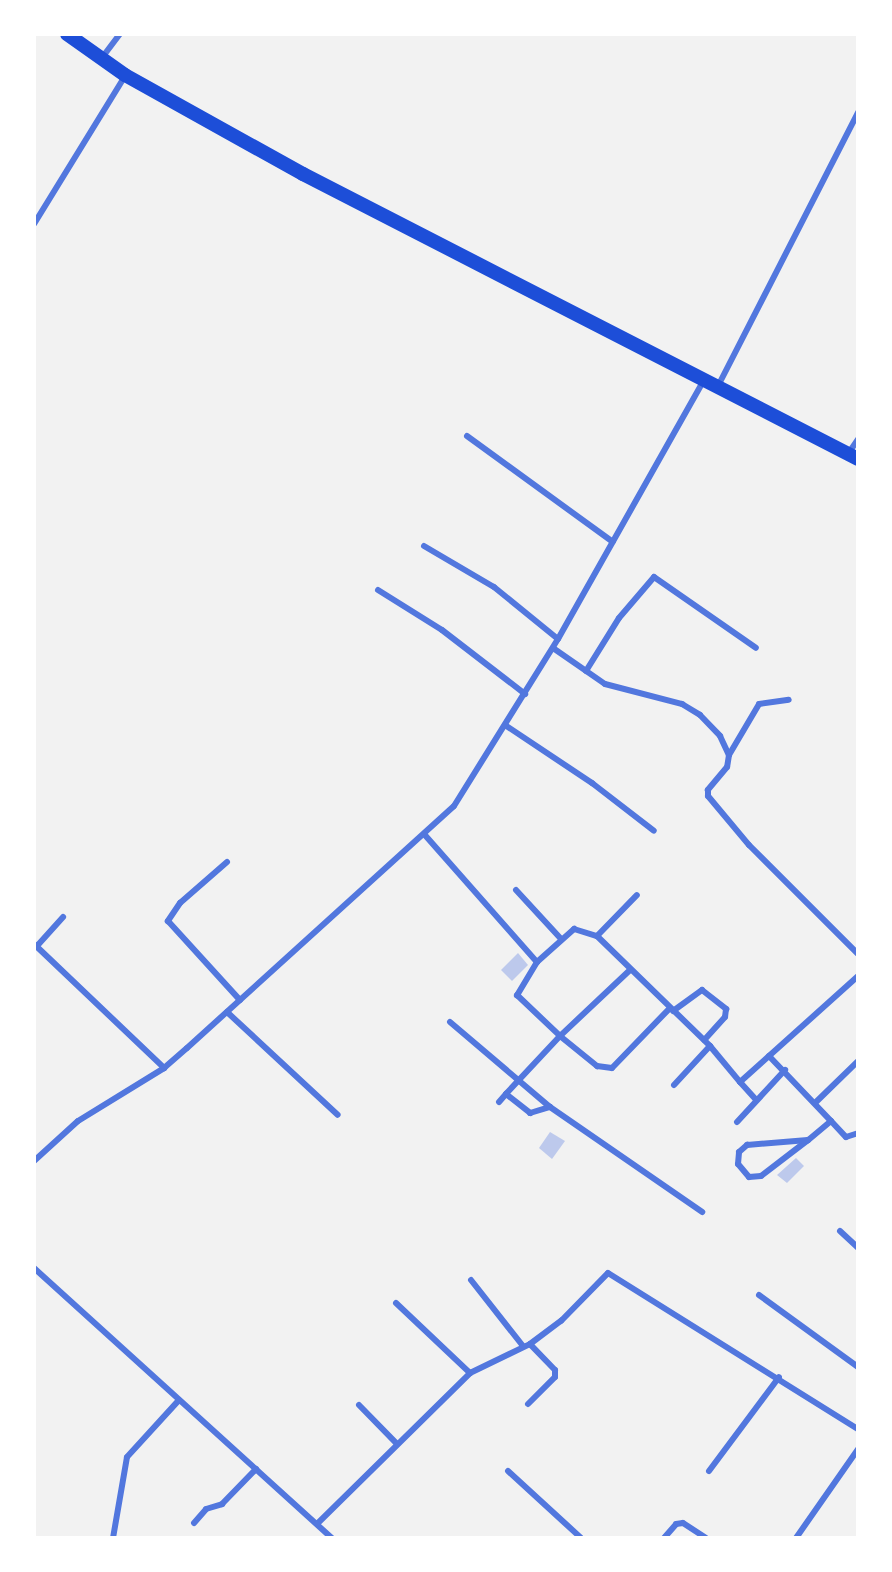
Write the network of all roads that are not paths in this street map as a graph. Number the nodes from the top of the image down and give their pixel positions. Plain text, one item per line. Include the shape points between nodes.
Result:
1 (67, 34) edge
2 (120, 34) edge
3 (101, 59) junction
4 (125, 75) junction
5 (858, 112) edge
6 (34, 224) edge
7 (703, 382) junction
8 (717, 389) junction
9 (467, 436) dead end
10 (858, 439) edge
11 (853, 457) edge
12 (613, 542) junction
13 (424, 546) dead end
14 (378, 590) dead end
15 (558, 639) junction
16 (553, 648) junction
17 (756, 648) dead end
18 (586, 671) junction
19 (525, 694) junction
20 (789, 700) dead end
21 (505, 725) junction
22 (729, 755) junction
23 (654, 831) dead end
24 (424, 834) junction
25 (227, 861) dead end
26 (516, 890) dead end
27 (637, 895) dead end
28 (63, 917) dead end
29 (597, 936) junction
30 (561, 939) junction
31 (36, 945) edge
32 (858, 954) edge
33 (537, 962) junction
34 (630, 970) junction
35 (858, 976) edge
36 (240, 1000) junction
37 (671, 1009) junction
38 (226, 1012) junction
39 (450, 1022) dead end
40 (560, 1036) junction
41 (704, 1040) junction
42 (710, 1046) junction
43 (769, 1056) junction
44 (858, 1061) edge
45 (164, 1068) junction
46 (785, 1070) junction
47 (518, 1082) junction
48 (740, 1082) junction
49 (674, 1085) dead end
50 (506, 1094) junction
51 (756, 1100) junction
52 (499, 1102) dead end
53 (816, 1102) junction
54 (550, 1107) junction
55 (338, 1115) dead end
56 (736, 1122) dead end
57 (831, 1122) junction
58 (858, 1133) edge
59 (808, 1140) junction
60 (34, 1161) edge
61 (702, 1212) dead end
62 (840, 1231) dead end
63 (858, 1248) edge
64 (34, 1268) edge
65 (471, 1280) dead end
66 (759, 1295) dead end
67 (396, 1303) dead end
68 (526, 1345) junction
69 (858, 1367) edge
70 (470, 1373) junction
71 (779, 1377) junction
72 (179, 1400) junction
73 (528, 1404) dead end
74 (359, 1405) dead end
75 (858, 1429) edge
76 (397, 1444) junction
77 (858, 1449) edge
78 (256, 1469) junction
79 (508, 1471) dead end
80 (709, 1471) dead end
81 (194, 1522) dead end
82 (317, 1524) junction
83 (113, 1538) edge
84 (332, 1538) edge
85 (582, 1538) edge
86 (664, 1538) edge
87 (706, 1538) edge
88 (796, 1538) edge

1 - 3 main road
2 - 3 street
3 - 4 main road
4 - 6 street
4 - 7 main road via 303,174
5 - 8 street
7 - 8 main road
7 - 12 street
8 - 11 main road
9 - 12 street
10 - 11 street
12 - 15 street
13 - 15 street via 494,586
14 - 19 street via 418,613
15 - 16 street
16 - 18 street
16 - 19 street
17 - 18 street via 654,578 619,618
18 - 22 street via 626,692 689,707 720,736
19 - 21 street
20 - 22 street via 759,704
21 - 23 street via 592,783
21 - 24 street via 464,794
22 - 32 street via 727,768 708,789 708,796 748,845
24 - 33 street
24 - 36 street
25 - 36 street via 180,903 168,921
26 - 30 street
27 - 29 street
28 - 31 street
29 - 30 street via 574,929
29 - 34 street
30 - 33 street
31 - 45 street
33 - 40 street via 517,995
34 - 37 street
34 - 40 street
35 - 43 street
36 - 38 street
37 - 40 street via 612,1068 597,1066
37 - 41 street
37 - 41 street via 702,990 726,1009 725,1017
38 - 45 street
38 - 55 street
39 - 47 street
40 - 47 street
41 - 42 street
42 - 48 street
42 - 49 street
43 - 46 street
43 - 48 street
44 - 53 street
45 - 60 street via 97,1107
46 - 51 street
46 - 53 street
47 - 50 street
47 - 54 street
48 - 51 street
50 - 52 street
50 - 54 street via 530,1113
51 - 56 street
53 - 57 street
54 - 61 street
57 - 58 street via 846,1137
57 - 59 street
59 - 59 street via 761,1176 749,1177 738,1164 738,1152 747,1145
62 - 63 street
64 - 72 street
65 - 68 street
66 - 69 street
67 - 70 street
68 - 70 street
68 - 71 street via 561,1321 608,1273
68 - 73 street via 555,1370 555,1377
70 - 76 street
71 - 75 street
71 - 80 street
72 - 78 street
72 - 83 street via 127,1457
74 - 76 street
76 - 82 street
77 - 88 street
78 - 81 street via 226,1500 206,1509
78 - 82 street
79 - 85 street
82 - 84 street
86 - 87 street via 676,1524 683,1523

